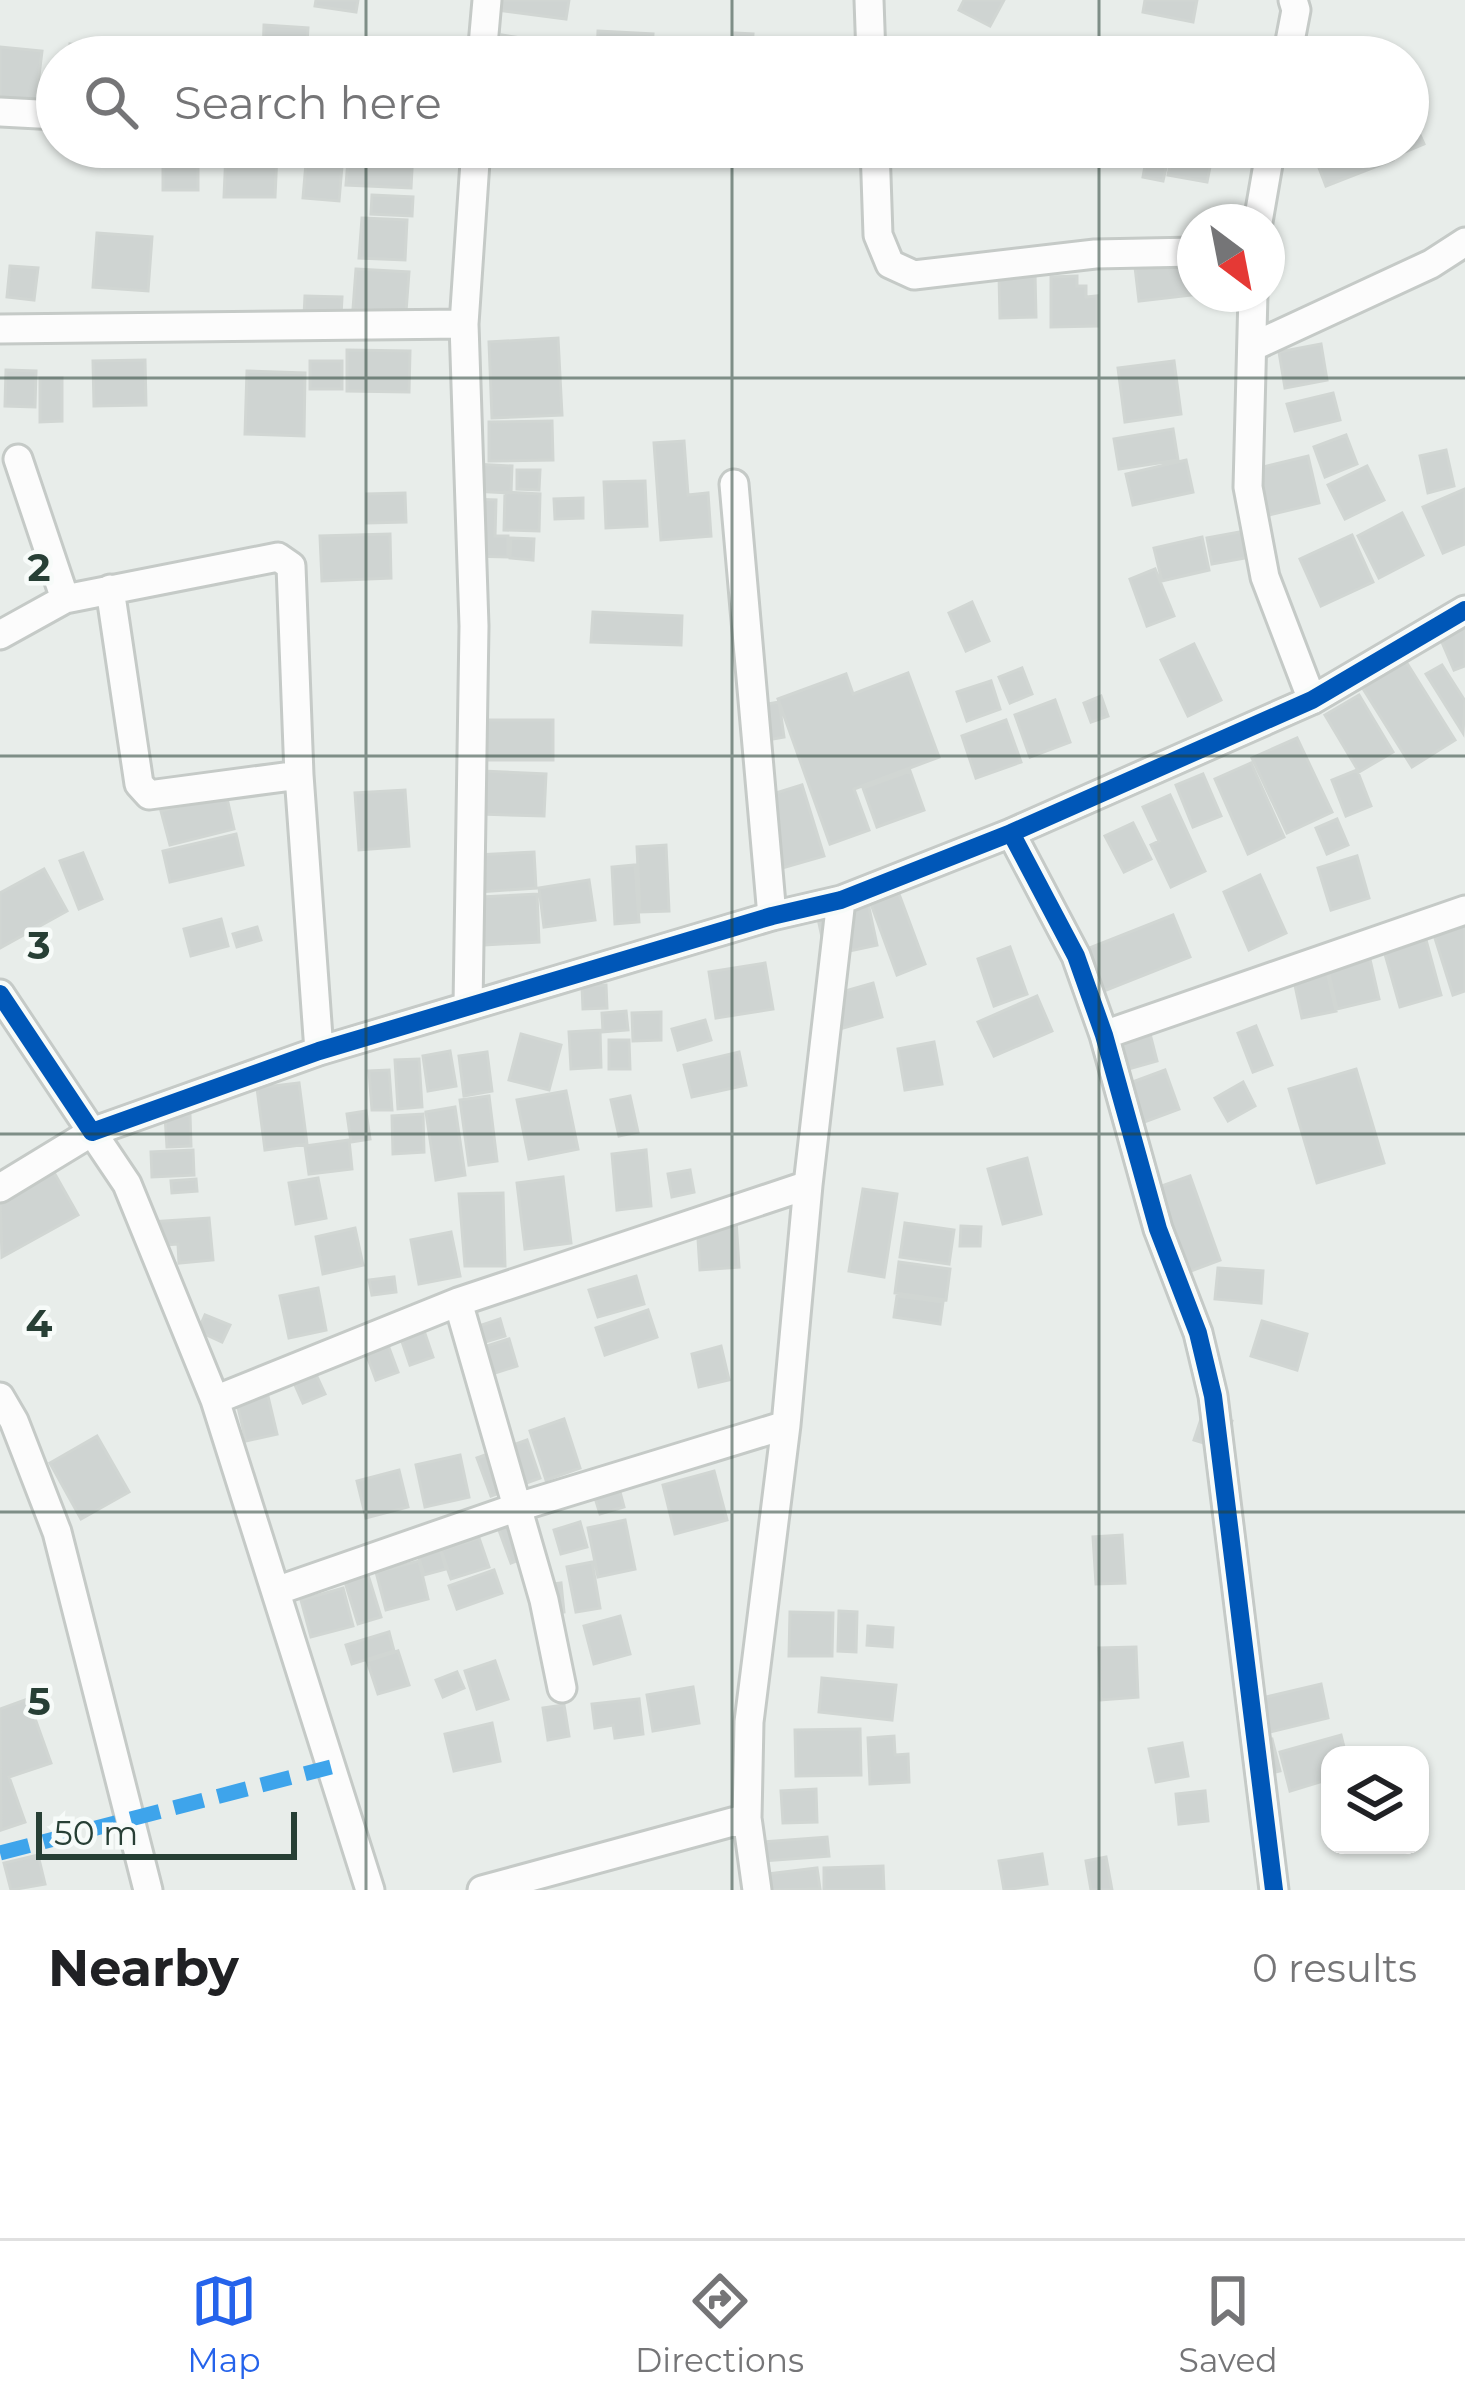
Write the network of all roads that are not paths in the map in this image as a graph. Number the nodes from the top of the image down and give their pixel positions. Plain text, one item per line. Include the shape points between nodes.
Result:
1 (487, 0) edge
2 (869, 0) edge
3 (1293, 0) edge
4 (484, 36) edge
5 (870, 36) edge
6 (1291, 36) edge
7 (0, 112) edge
8 (36, 115) edge
9 (475, 168) edge
10 (875, 168) edge
11 (1267, 168) edge
12 (1261, 204) edge
13 (1465, 242) edge
14 (1177, 252) edge
15 (1253, 312) edge
16 (464, 324) junction
17 (0, 329) edge
18 (1252, 347) junction
19 (18, 459) dead end
20 (734, 484) dead end
21 (110, 589) junction
22 (65, 599) junction
23 (1465, 610) edge
24 (0, 635) edge
25 (1312, 700) junction
26 (299, 775) junction
27 (1010, 833) junction
28 (842, 900) junction
29 (1465, 910) edge
30 (772, 916) junction
31 (0, 994) edge
32 (468, 1006) junction
33 (1104, 1035) junction
34 (320, 1051) junction
35 (92, 1132) junction
36 (808, 1185) junction
37 (0, 1188) edge
38 (458, 1302) junction
39 (0, 1397) edge
40 (215, 1400) junction
41 (786, 1426) junction
42 (515, 1508) junction
43 (276, 1592) junction
44 (562, 1688) dead end
45 (746, 1818) junction
46 (148, 1890) edge
47 (370, 1890) edge
48 (482, 1890) edge
49 (757, 1890) edge
50 (1274, 1890) edge

1 - 4 street
2 - 5 street
3 - 6 street
7 - 8 street
9 - 16 street
10 - 14 street via 878,235 890,264 914,275
11 - 12 street
13 - 18 street
15 - 18 street
16 - 17 street
16 - 32 street via 474,626
18 - 25 street via 1247,487 1265,577
19 - 22 street
20 - 30 street
21 - 22 street
21 - 26 street via 148,795
21 - 26 street via 278,557 290,566
22 - 24 street
23 - 25 street
25 - 27 street
26 - 34 street
27 - 28 street
27 - 33 street via 1076,956
28 - 30 street
28 - 36 street
29 - 33 street
30 - 32 street
31 - 35 street
32 - 34 street
33 - 50 street via 1213,1396
34 - 35 street
35 - 37 street
35 - 40 street via 127,1184
36 - 38 street
36 - 41 street
38 - 40 street
38 - 42 street
39 - 46 street via 57,1532
40 - 43 street
41 - 42 street
41 - 45 street via 748,1722
42 - 43 street
42 - 44 street
43 - 47 street
45 - 48 street
45 - 49 street

